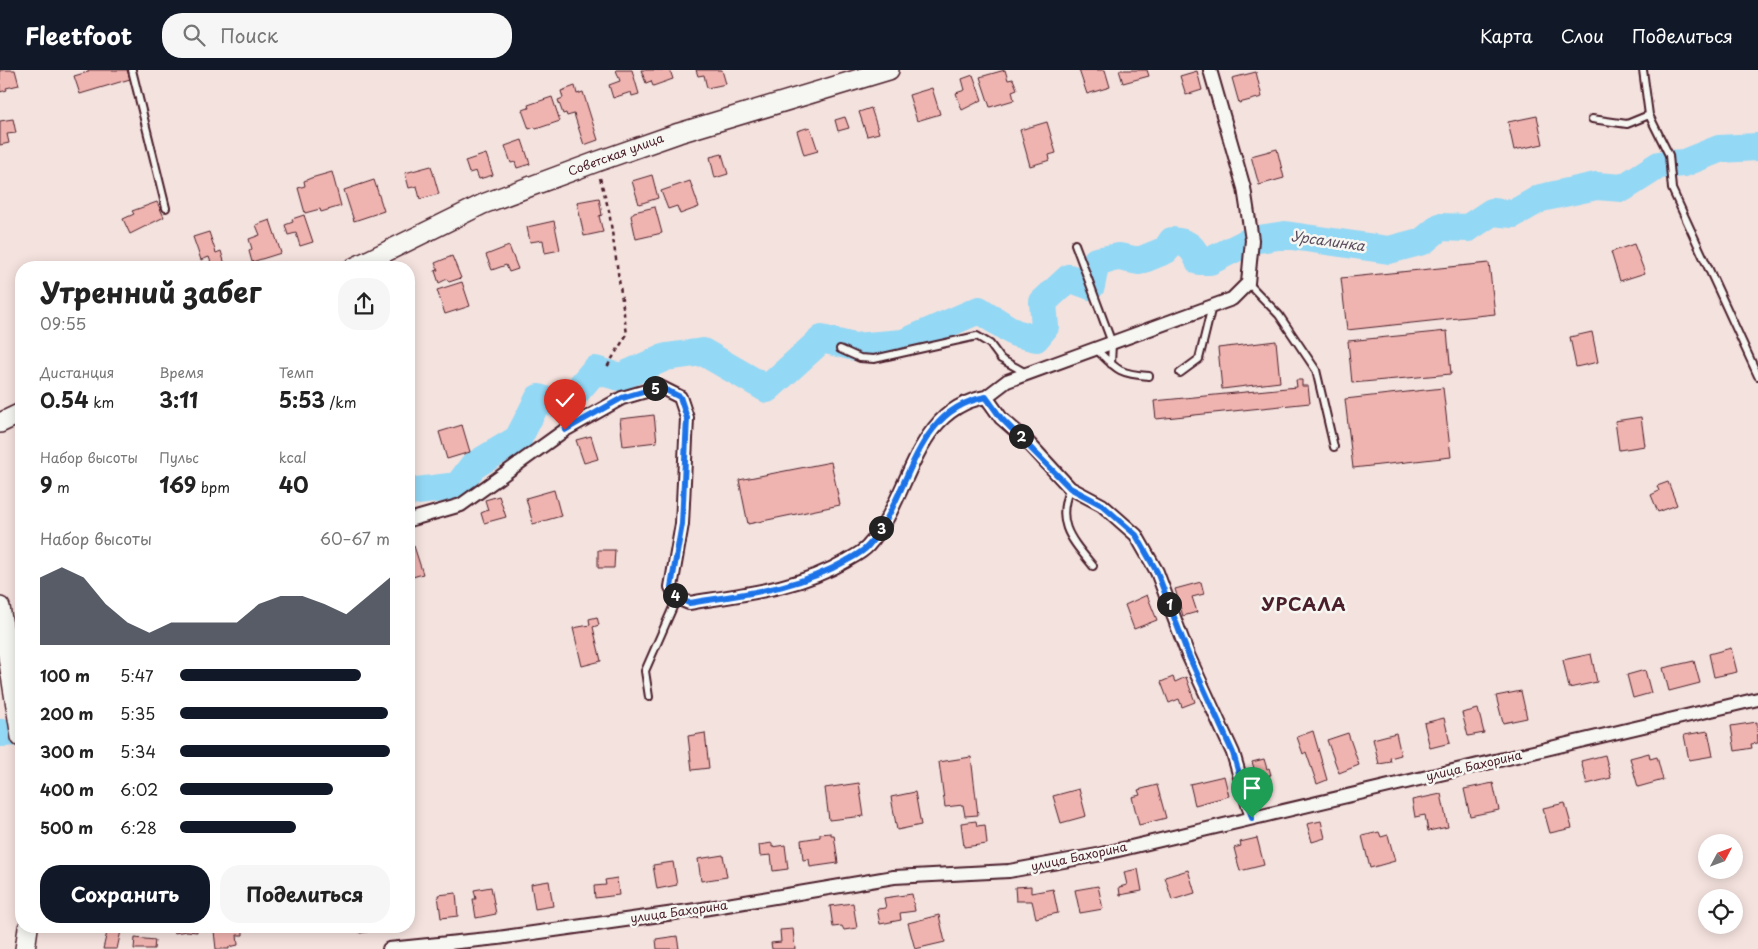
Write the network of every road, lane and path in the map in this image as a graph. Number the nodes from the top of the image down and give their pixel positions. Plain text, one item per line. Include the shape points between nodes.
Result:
1 (132, 70) edge
2 (890, 70) edge
3 (1210, 70) edge
4 (1643, 70) edge
5 (1649, 115) junction
6 (1592, 119) dead end
7 (596, 162) junction
8 (166, 208) dead end
9 (1075, 244) dead end
10 (367, 261) edge
11 (1248, 282) junction
12 (1212, 306) junction
13 (1112, 343) junction
14 (840, 348) dead end
15 (1096, 349) junction
16 (1111, 364) junction
17 (608, 367) dead end
18 (1180, 373) dead end
19 (1028, 374) junction
20 (1149, 376) dead end
21 (1758, 376) edge
22 (986, 397) junction
23 (15, 416) edge
24 (0, 423) edge
25 (1334, 447) dead end
26 (1070, 488) junction
27 (415, 518) edge
28 (1093, 566) dead end
29 (677, 598) junction
30 (0, 607) edge
31 (7, 685) edge
32 (649, 697) dead end
33 (1758, 699) edge
34 (15, 715) edge
35 (1252, 818) junction
36 (27, 933) edge
37 (25, 949) edge
38 (389, 949) edge

1 - 8 lane
2 - 7 street, Советская улица via 679,133
3 - 11 street via 1244,188 1252,240
4 - 5 lane
5 - 6 lane via 1627,124
5 - 21 lane via 1669,155 1672,189
7 - 10 street, Советская улица via 484,204
7 - 17 path via 609,211 627,334
9 - 13 lane
11 - 12 street via 1232,299
11 - 25 lane via 1279,315 1316,370
12 - 13 street
12 - 18 lane via 1199,359
13 - 15 street
13 - 16 lane
14 - 19 lane via 860,358 874,359 977,336 990,344 1001,359
15 - 16 lane
15 - 19 street
16 - 20 lane via 1117,371
19 - 22 street via 1008,382
22 - 26 street via 1001,418
22 - 29 street via 973,399 950,411 924,441 887,520 868,547 826,573 785,587 689,603
23 - 24 street
26 - 28 lane via 1062,505 1063,519 1075,544
26 - 35 street via 1102,505 1136,535 1157,572 1188,654 1233,753
27 - 29 street via 461,505 565,430 622,398 660,387 680,397 687,418 682,524 671,587
29 - 32 lane via 645,670
30 - 31 street
31 - 34 street
33 - 35 street, улица Бахорина
35 - 38 street, улица Бахорина via 1097,855 1009,871 894,877 703,909 498,938
36 - 37 street

